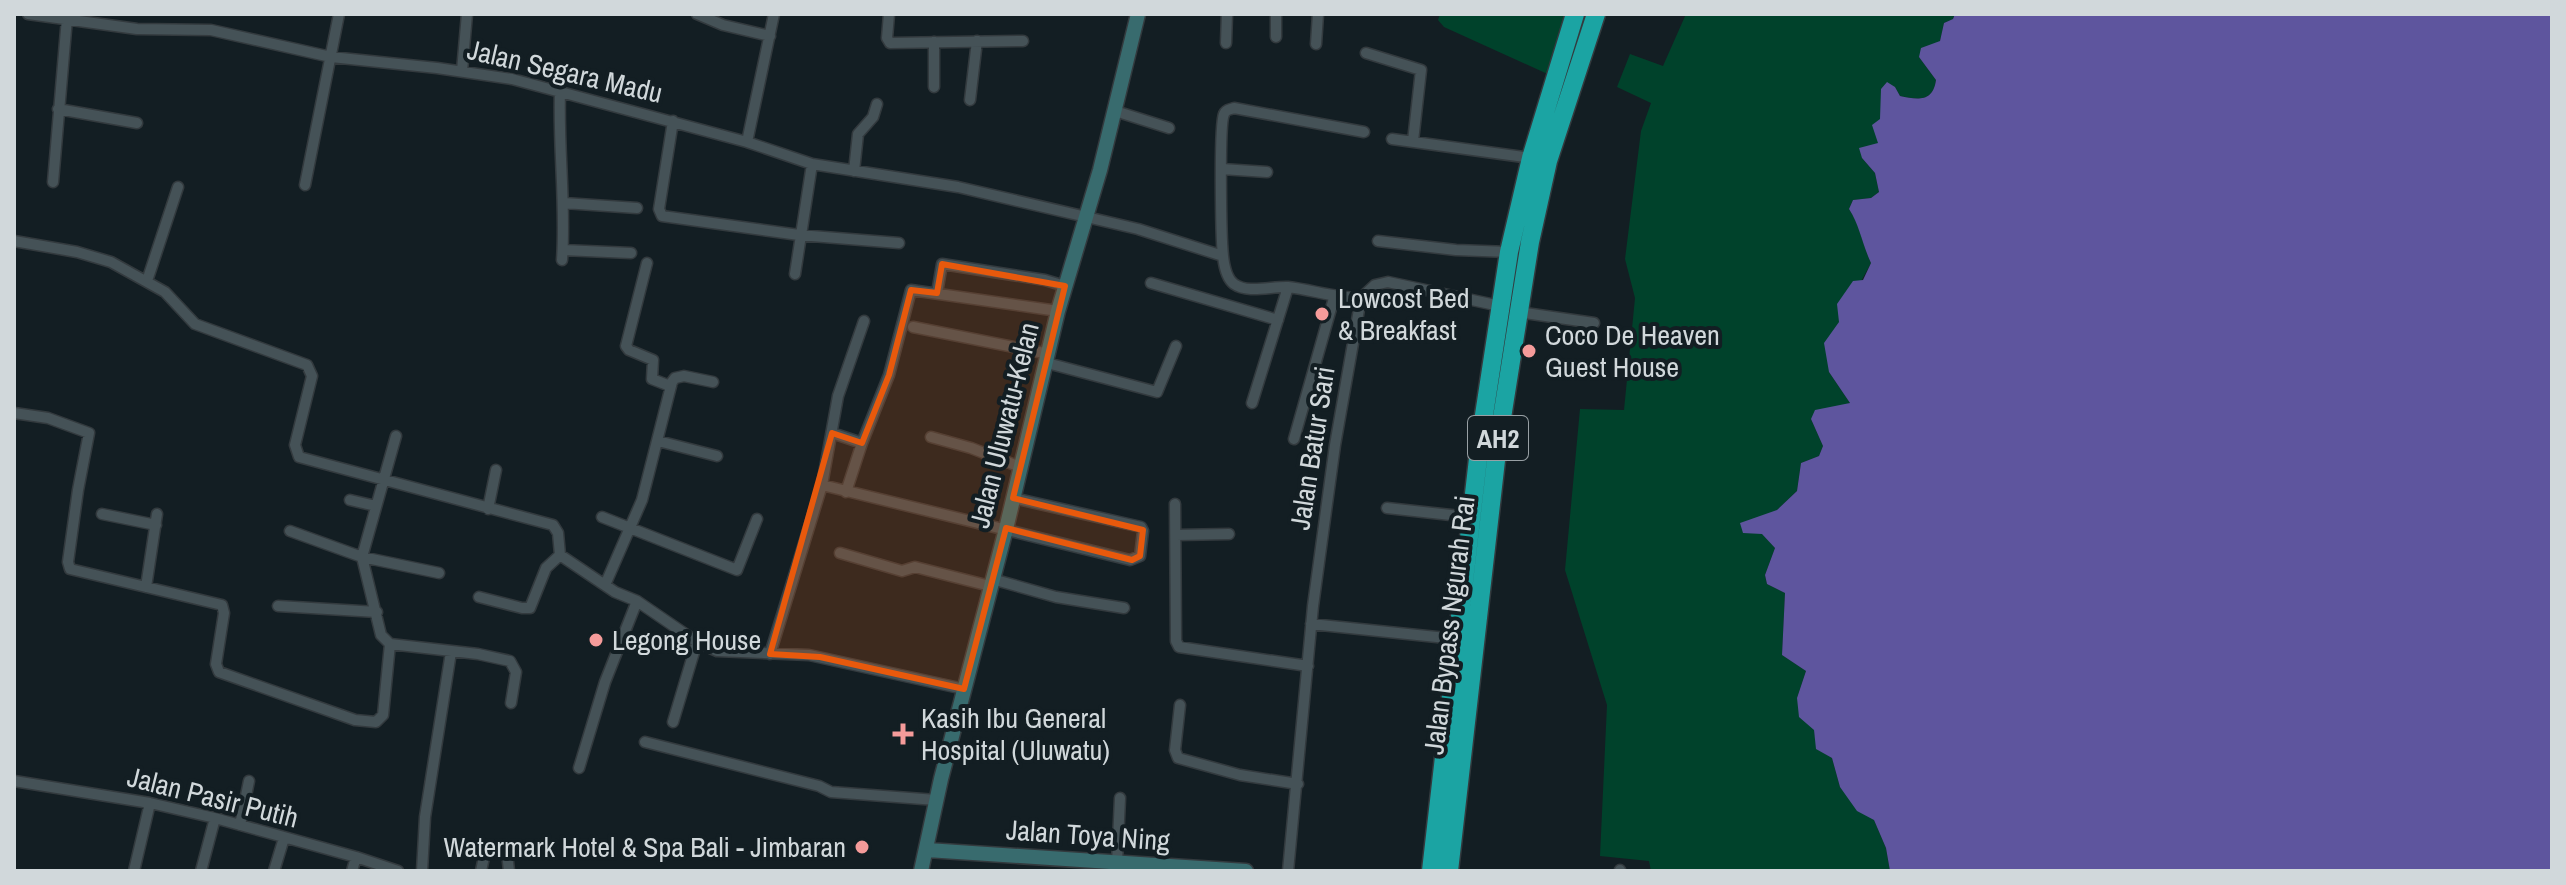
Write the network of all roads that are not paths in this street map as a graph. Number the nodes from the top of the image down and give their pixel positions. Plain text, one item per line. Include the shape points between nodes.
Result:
1 (28, 14) edge
2 (339, 14) edge
3 (467, 14) edge
4 (697, 14) edge
5 (774, 14) edge
6 (889, 14) edge
7 (1138, 14) edge
8 (1227, 14) edge
9 (1276, 14) edge
10 (1318, 14) edge
11 (1575, 14) edge
12 (1596, 14) edge
13 (67, 18) junction
14 (770, 36) junction
15 (1276, 37) dead end
16 (977, 41) junction
17 (1023, 41) dead end
18 (934, 42) junction
19 (1226, 43) dead end
20 (1316, 44) dead end
21 (1366, 53) dead end
22 (331, 57) junction
23 (462, 71) junction
24 (934, 87) dead end
25 (560, 91) junction
26 (970, 100) dead end
27 (877, 104) dead end
28 (58, 109) junction
29 (1115, 111) junction
30 (673, 121) junction
31 (137, 123) dead end
32 (1169, 128) dead end
33 (1364, 132) dead end
34 (1392, 139) dead end
35 (1413, 141) junction
36 (747, 142) junction
37 (1531, 158) junction
38 (812, 164) junction
39 (1222, 169) junction
40 (854, 171) junction
41 (1267, 172) dead end
42 (53, 182) dead end
43 (305, 185) dead end
44 (178, 187) dead end
45 (564, 203) junction
46 (637, 208) dead end
47 (1084, 218) junction
48 (799, 235) junction
49 (14, 241) edge
50 (1378, 241) dead end
51 (899, 243) dead end
52 (1509, 252) junction
53 (631, 253) dead end
54 (1223, 256) junction
55 (647, 263) dead end
56 (795, 274) dead end
57 (147, 281) junction
58 (1151, 283) dead end
59 (1065, 286) junction
60 (1288, 287) junction
61 (937, 293) junction
62 (1334, 298) junction
63 (1361, 298) junction
64 (1509, 309) junction
65 (1058, 311) junction
66 (1278, 320) junction
67 (864, 321) dead end
68 (1594, 323) dead end
69 (913, 327) dead end
70 (1176, 346) dead end
71 (1048, 358) junction
72 (713, 382) dead end
73 (670, 386) junction
74 (1252, 403) dead end
75 (14, 413) edge
76 (832, 433) junction
77 (396, 436) dead end
78 (931, 437) dead end
79 (1294, 439) dead end
80 (658, 441) junction
81 (862, 443) junction
82 (717, 456) dead end
83 (1020, 467) junction
84 (496, 470) dead end
85 (385, 480) junction
86 (822, 485) junction
87 (846, 492) junction
88 (1013, 498) junction
89 (350, 500) dead end
90 (1175, 504) dead end
91 (376, 506) junction
92 (1387, 508) dead end
93 (488, 509) junction
94 (102, 514) dead end
95 (602, 517) dead end
96 (757, 519) dead end
97 (1470, 522) junction
98 (631, 529) junction
99 (1006, 529) junction
100 (290, 531) dead end
101 (1229, 534) dead end
102 (1176, 535) junction
103 (840, 553) dead end
104 (560, 555) junction
105 (362, 557) junction
106 (439, 573) dead end
107 (991, 583) junction
108 (605, 585) junction
109 (146, 587) junction
110 (479, 597) dead end
111 (637, 601) junction
112 (278, 606) dead end
113 (1124, 608) dead end
114 (377, 612) junction
115 (1311, 624) junction
116 (1456, 639) junction
117 (697, 642) junction
118 (390, 644) junction
119 (451, 652) junction
120 (770, 654) junction
121 (1308, 666) junction
122 (964, 689) junction
123 (511, 703) dead end
124 (1180, 705) dead end
125 (673, 722) dead end
126 (645, 742) dead end
127 (579, 768) dead end
128 (14, 781) edge
129 (249, 781) dead end
130 (1298, 784) junction
131 (1120, 798) dead end
132 (936, 800) junction
133 (150, 803) junction
134 (215, 818) junction
135 (240, 825) junction
136 (284, 838) junction
137 (486, 848) dead end
138 (927, 850) junction
139 (507, 853) dead end
140 (356, 857) junction
141 (1117, 863) junction
142 (1040, 864) edge
143 (1230, 870) edge
144 (134, 871) edge
145 (201, 871) edge
146 (274, 871) edge
147 (352, 871) edge
148 (398, 871) edge
149 (422, 871) edge
150 (481, 871) edge
151 (509, 871) edge
152 (921, 871) edge
153 (1246, 871) edge
154 (1288, 871) edge
155 (1431, 871) edge
156 (1449, 871) edge

1 - 13 street, Jalan Segara Madu
2 - 22 street
3 - 23 street
4 - 14 street
5 - 14 street
6 - 18 street via 890,43
7 - 29 street, Jalan Uluwatu-Kelan
8 - 19 street
9 - 15 street
10 - 20 street
11 - 37 highway, Jalan Bypass Ngurah Rai / AH2
12 - 64 highway, Jalan Bypass Ngurah Rai / AH2 via 1548,161
13 - 22 street, Jalan Segara Madu via 137,29 211,30
13 - 28 street
14 - 36 street
16 - 17 street
16 - 18 street
16 - 26 street
18 - 24 street
21 - 35 street via 1421,70
22 - 23 street, Jalan Segara Madu
22 - 43 street
23 - 25 street, Jalan Segara Madu
25 - 30 street, Jalan Segara Madu
25 - 45 street
27 - 40 street via 858,134
28 - 31 street
28 - 42 street
29 - 32 street
29 - 47 street, Jalan Uluwatu-Kelan
30 - 36 street, Jalan Segara Madu
30 - 48 street via 661,216
33 - 39 street via 1230,109 1224,115
34 - 35 street
35 - 37 street
36 - 38 street, Jalan Segara Madu
37 - 52 highway, Jalan Bypass Ngurah Rai / AH2
38 - 40 street, Jalan Segara Madu
38 - 48 street
39 - 41 street
39 - 54 street
40 - 47 street, Jalan Segara Madu via 958,187
44 - 57 street
45 - 46 street
45 - 53 street via 562,255
47 - 54 street
47 - 59 street, Jalan Uluwatu-Kelan
48 - 51 street
48 - 56 street
49 - 57 street via 96,257
50 - 52 street
52 - 64 highway, Jalan Bypass Ngurah Rai / AH2
54 - 60 street via 1228,278 1237,286
55 - 73 street via 626,346 653,360 652,379
57 - 85 street via 170,296 195,324 308,366 312,376 297,455
58 - 66 street
59 - 61 street via 942,264
59 - 65 street, Jalan Uluwatu-Kelan
60 - 62 street
60 - 66 street, Jalan Batur Sari
61 - 65 street
61 - 81 street via 911,291 892,366
62 - 63 street
62 - 79 street
63 - 64 street via 1375,285 1388,282
63 - 115 street, Jalan Batur Sari
64 - 68 street
64 - 97 highway, Jalan Bypass Ngurah Rai / AH2
64 - 156 highway, Jalan Bypass Ngurah Rai / AH2
65 - 71 street, Jalan Uluwatu-Kelan
66 - 74 street, Jalan Batur Sari
67 - 76 street via 838,396
69 - 71 street
70 - 71 street via 1155,392
71 - 83 street, Jalan Uluwatu-Kelan
72 - 73 street via 681,377
73 - 80 street
75 - 109 street via 89,433 71,570
76 - 81 street
76 - 86 street
77 - 85 street
78 - 83 street
80 - 82 street
80 - 98 street
81 - 87 street
83 - 88 street, Jalan Uluwatu-Kelan
84 - 93 street
85 - 91 street
85 - 93 street
86 - 87 street
86 - 120 street
87 - 99 street
88 - 99 street, Jalan Uluwatu-Kelan
88 - 99 street via 1141,527 1141,553 1130,560
89 - 91 street
90 - 102 street
91 - 105 street
92 - 97 street via 1460,516
93 - 104 street via 553,525
94 - 109 street via 157,520
95 - 98 street
96 - 98 street via 737,570
97 - 116 highway, Jalan Bypass Ngurah Rai / AH2
98 - 108 street
99 - 107 street, Jalan Uluwatu-Kelan
100 - 105 street
101 - 102 street
102 - 121 street via 1179,647
103 - 107 street via 905,571 915,567
104 - 108 street
104 - 110 street via 546,568 528,608
105 - 106 street
105 - 114 street
107 - 113 street
107 - 122 street, Jalan Uluwatu-Kelan
108 - 111 street
109 - 118 street via 222,605 219,672 355,720 382,718
111 - 117 street
111 - 127 street
112 - 114 street
114 - 118 street via 381,635
115 - 116 street
115 - 121 street, Jalan Batur Sari
116 - 155 highway, Jalan Bypass Ngurah Rai / AH2
117 - 120 street via 727,653
117 - 125 street
118 - 119 street
119 - 123 street via 510,661 516,672
119 - 149 street via 425,817
120 - 122 street via 820,657
121 - 130 street, Jalan Batur Sari
122 - 132 street, Jalan Uluwatu-Kelan
124 - 130 street via 1178,758
126 - 132 street via 831,792
128 - 133 street, Jalan Pasir Putih
129 - 135 street
130 - 154 street, Jalan Batur Sari
131 - 141 street
132 - 138 street, Jalan Uluwatu-Kelan
133 - 134 street, Jalan Pasir Putih
133 - 144 street
134 - 135 street, Jalan Pasir Putih
134 - 145 street
135 - 136 street, Jalan Pasir Putih
136 - 140 street, Jalan Pasir Putih
136 - 146 street
137 - 150 street
138 - 142 street, Jalan Toya Ning
138 - 152 street, Jalan Uluwatu-Kelan
139 - 151 street
140 - 147 street
140 - 148 street, Jalan Pasir Putih
141 - 142 street, Jalan Toya Ning
141 - 143 street, Jalan Toya Ning
143 - 153 street, Jalan Toya Ning

